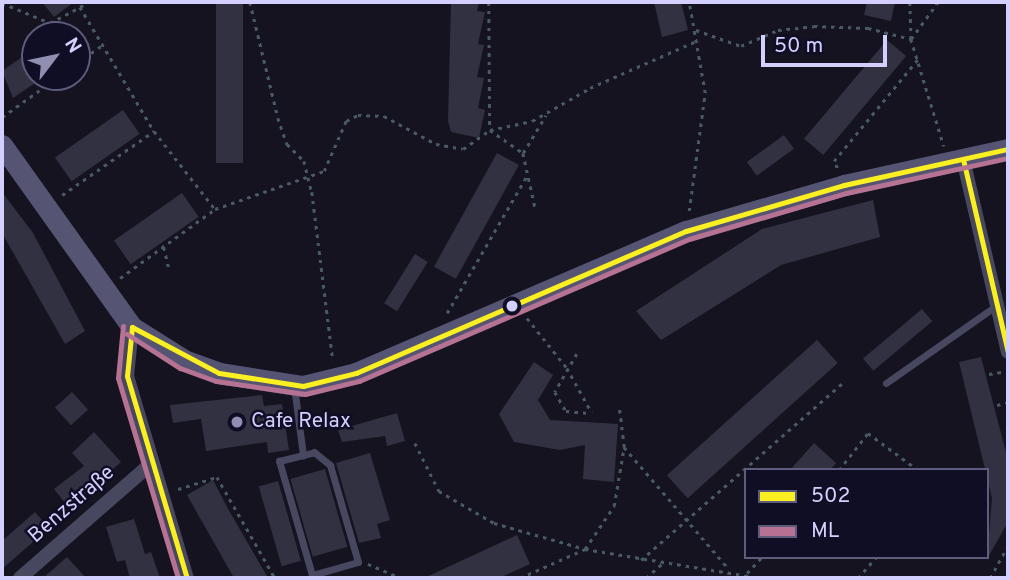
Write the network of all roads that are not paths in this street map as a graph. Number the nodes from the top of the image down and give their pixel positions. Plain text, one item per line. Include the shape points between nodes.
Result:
1 (2, 145) edge
2 (1008, 149) edge
3 (956, 161) junction
4 (997, 304) junction
5 (132, 327) junction
6 (1008, 352) edge
7 (886, 383) dead end
8 (294, 386) junction
9 (303, 455) junction
10 (152, 463) junction
11 (20, 578) edge
12 (187, 578) edge

1 - 5 street via 101,291
2 - 3 street
3 - 4 street
3 - 8 street via 845,186 686,231 333,378
4 - 6 street
4 - 7 lane
5 - 8 street via 200,366 253,383
5 - 10 street via 127,376
8 - 9 lane
9 - 9 lane via 314,452 330,464 358,562 312,575 279,461
10 - 11 street, Benzstraße
10 - 12 street

